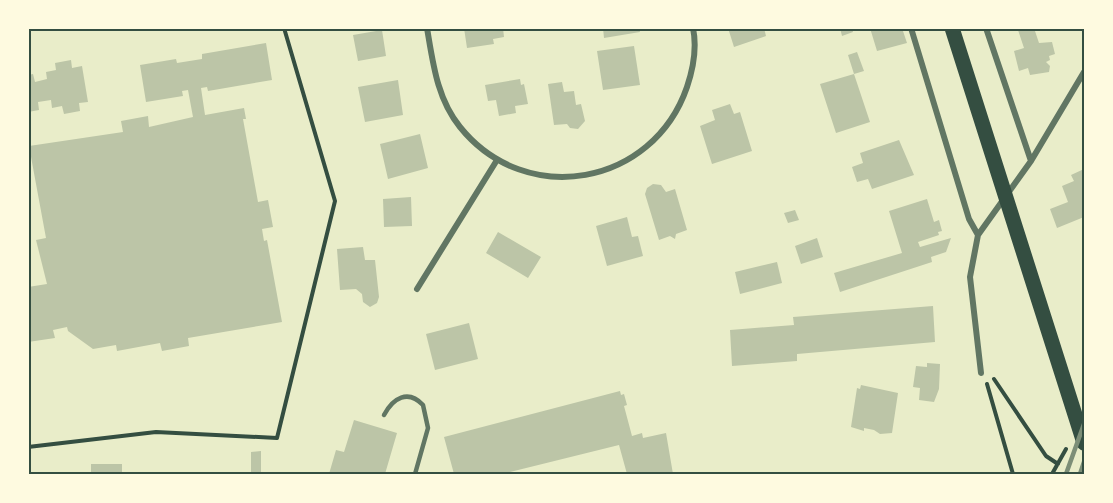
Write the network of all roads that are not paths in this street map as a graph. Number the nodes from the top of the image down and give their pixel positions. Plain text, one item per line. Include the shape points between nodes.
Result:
1 (427, 28) edge
2 (693, 28) edge
3 (911, 28) edge
4 (952, 28) edge
5 (986, 28) edge
6 (1084, 72) edge
7 (497, 160) junction
8 (1031, 161) junction
9 (978, 236) junction
10 (417, 289) dead end
11 (981, 373) road end
12 (384, 415) dead end
13 (1084, 443) edge
14 (415, 474) edge

1 - 7 street via 443,99 459,126
2 - 7 street via 691,74 682,103 652,143 631,159 587,176 565,178 524,172
3 - 9 street via 969,219
4 - 13 main road
5 - 8 street
6 - 8 street
7 - 10 street
8 - 9 street
9 - 11 street via 970,277
12 - 14 lane via 401,397 410,396 423,405 428,428

